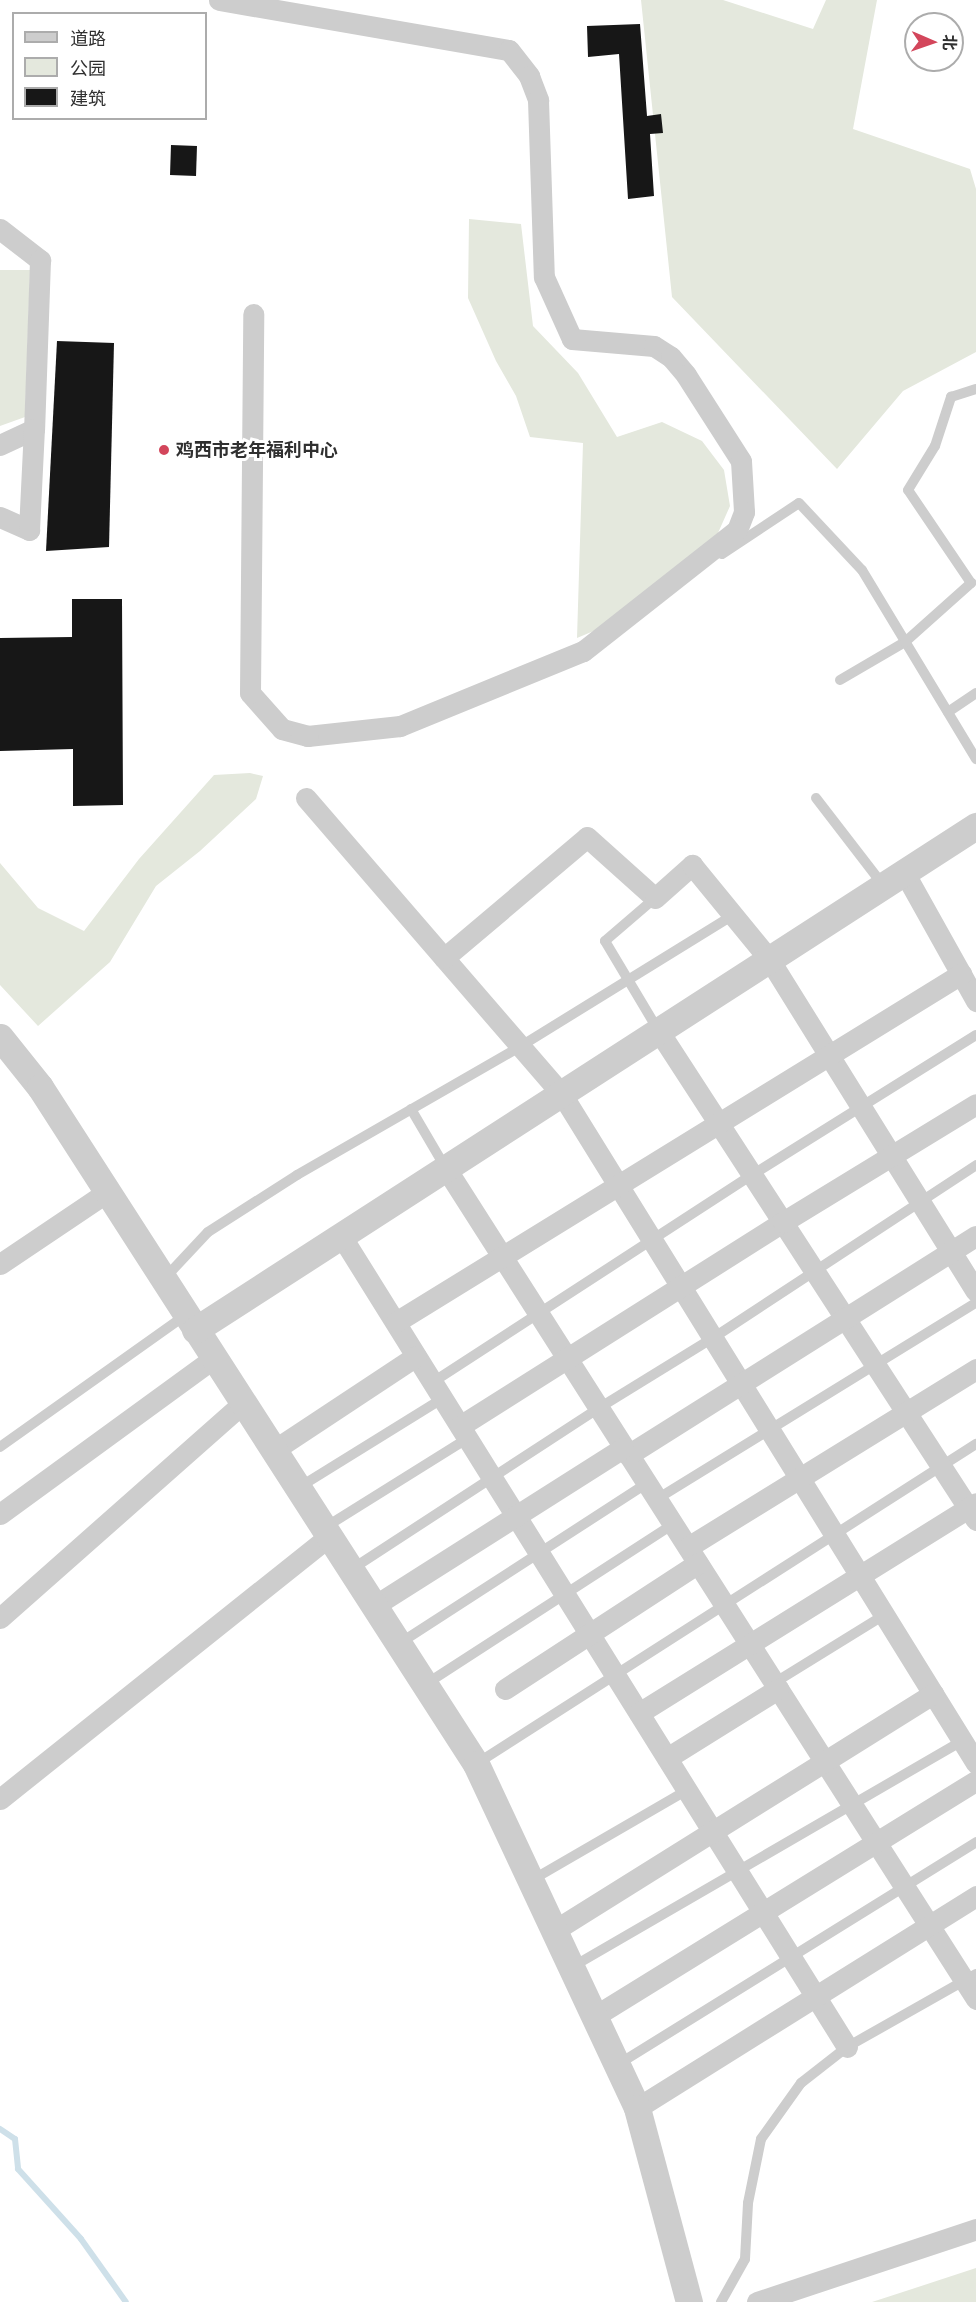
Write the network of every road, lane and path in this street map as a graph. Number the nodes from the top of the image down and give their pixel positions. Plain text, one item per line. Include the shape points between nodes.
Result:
1 (219, 0) edge
2 (0, 229) edge
3 (253, 314) dead end
4 (976, 389) edge
5 (34, 429) junction
6 (0, 446) edge
7 (0, 517) edge
8 (711, 561) dead end
9 (905, 642) junction
10 (840, 680) dead end
11 (976, 693) edge
12 (948, 712) junction
13 (976, 759) edge
14 (306, 798) dead end
15 (816, 798) dead end
16 (976, 826) edge
17 (894, 878) junction
18 (655, 898) junction
19 (733, 915) junction
20 (444, 958) junction
21 (769, 959) junction
22 (961, 974) junction
23 (628, 980) junction
24 (976, 1001) edge
25 (658, 1030) junction
26 (976, 1035) edge
27 (0, 1037) edge
28 (520, 1046) junction
29 (829, 1055) junction
30 (561, 1092) junction
31 (976, 1104) edge
32 (861, 1107) junction
33 (411, 1109) junction
34 (718, 1124) junction
35 (891, 1155) junction
36 (976, 1165) edge
37 (445, 1167) junction
38 (752, 1175) junction
39 (618, 1185) junction
40 (107, 1192) junction
41 (921, 1202) junction
42 (783, 1222) junction
43 (340, 1234) junction
44 (976, 1236) edge
45 (652, 1240) junction
46 (951, 1251) junction
47 (502, 1257) junction
48 (0, 1264) edge
49 (814, 1270) junction
50 (163, 1279) junction
51 (681, 1287) junction
52 (976, 1291) edge
53 (976, 1303) edge
54 (538, 1314) junction
55 (844, 1318) junction
56 (191, 1322) junction
57 (396, 1322) junction
58 (713, 1338) junction
59 (416, 1356) junction
60 (214, 1358) junction
61 (567, 1359) junction
62 (875, 1365) junction
63 (976, 1369) edge
64 (740, 1382) junction
65 (438, 1390) junction
66 (243, 1403) junction
67 (598, 1408) junction
68 (907, 1413) junction
69 (770, 1429) junction
70 (464, 1432) junction
71 (976, 1444) edge
72 (0, 1447) edge
73 (274, 1450) junction
74 (626, 1451) junction
75 (941, 1466) junction
76 (492, 1478) junction
77 (800, 1479) junction
78 (298, 1488) junction
79 (652, 1491) junction
80 (973, 1510) edge
81 (0, 1514) edge
82 (515, 1514) junction
83 (673, 1524) junction
84 (326, 1532) junction
85 (835, 1535) junction
86 (539, 1553) junction
87 (693, 1555) junction
88 (350, 1570) junction
89 (860, 1576) junction
90 (565, 1594) junction
91 (724, 1605) junction
92 (374, 1606) junction
93 (884, 1615) junction
94 (0, 1618) edge
95 (589, 1632) junction
96 (399, 1644) junction
97 (750, 1644) junction
98 (615, 1675) junction
99 (425, 1685) junction
100 (776, 1686) junction
101 (505, 1689) dead end
102 (933, 1694) junction
103 (639, 1713) junction
104 (962, 1741) junction
105 (667, 1758) junction
106 (825, 1762) junction
107 (976, 1763) edge
108 (476, 1764) junction
109 (976, 1781) edge
110 (687, 1790) junction
111 (0, 1799) edge
112 (852, 1805) junction
113 (713, 1831) junction
114 (876, 1842) junction
115 (976, 1842) edge
116 (738, 1871) junction
117 (531, 1880) junction
118 (904, 1886) junction
119 (976, 1896) edge
120 (763, 1912) junction
121 (929, 1926) junction
122 (555, 1930) junction
123 (790, 1956) junction
124 (572, 1967) junction
125 (970, 1977) edge
126 (816, 1997) junction
127 (976, 1999) edge
128 (595, 2016) junction
129 (847, 2047) junction
130 (617, 2065) junction
131 (637, 2108) junction
132 (976, 2229) edge
133 (689, 2302) edge
134 (722, 2302) edge
135 (757, 2302) edge

1 - 3 street via 509,50 529,76 538,100 544,277 572,339 654,346 671,357 741,461 744,512 737,530 583,651 400,726 308,736 282,729 250,693
2 - 5 street via 40,260
4 - 9 lane via 951,397 935,446 908,490 971,583
5 - 6 street
5 - 7 street via 29,530
8 - 9 lane via 799,503 862,570
9 - 10 lane
9 - 12 lane
11 - 12 lane
12 - 13 lane
14 - 20 street
15 - 17 lane
16 - 17 street
17 - 21 street
17 - 22 street
18 - 19 street via 692,865
18 - 20 street via 587,837
18 - 23 lane via 605,941
19 - 21 street
19 - 23 lane
20 - 28 street
21 - 25 street
21 - 29 street
22 - 24 street
22 - 29 street
23 - 25 lane
23 - 28 lane
25 - 30 street
25 - 34 street
26 - 32 lane
27 - 40 street via 40,1087
28 - 30 street
28 - 33 lane
29 - 32 street
29 - 34 street
30 - 37 street
30 - 39 street
31 - 35 street
32 - 35 street
32 - 38 lane
33 - 37 lane
33 - 50 lane via 208,1232
34 - 38 street
34 - 39 street
35 - 41 street
35 - 42 street
36 - 41 lane
37 - 43 street
37 - 47 street
38 - 42 street
38 - 45 lane
39 - 45 street
39 - 47 street
40 - 48 street
40 - 50 street
41 - 46 street
41 - 49 lane
42 - 49 street
42 - 51 street
43 - 56 street
43 - 57 street
44 - 46 street
45 - 51 street
45 - 54 lane
46 - 52 street
46 - 55 street
47 - 54 street
47 - 57 street
49 - 55 street
49 - 58 lane
50 - 56 street
51 - 58 street
51 - 61 street
53 - 62 lane
54 - 61 street
54 - 65 lane
55 - 62 street
55 - 64 street
56 - 60 street
56 - 72 lane
57 - 59 street
58 - 64 street
58 - 67 lane
59 - 65 street
59 - 73 street
60 - 66 street
60 - 81 street
61 - 67 street
61 - 70 street
62 - 68 street
62 - 69 lane
63 - 68 street
64 - 69 street
64 - 74 street
65 - 70 street
65 - 78 lane
66 - 73 street
66 - 94 street
67 - 74 street
67 - 76 lane
68 - 75 street
68 - 77 street
69 - 77 street
69 - 79 lane
70 - 76 street
70 - 84 lane
71 - 75 lane
73 - 78 street
74 - 79 street
74 - 82 street
75 - 80 street
75 - 85 lane
76 - 82 street
76 - 88 lane
77 - 85 street
77 - 87 street
78 - 84 street
79 - 83 street
79 - 86 lane
80 - 89 street
82 - 86 street
82 - 92 street
83 - 87 street
83 - 90 lane
84 - 88 street
84 - 111 street
85 - 89 street
85 - 91 lane
86 - 90 street
86 - 96 lane
87 - 91 street
87 - 95 street
88 - 92 street
89 - 93 street
89 - 97 street
90 - 95 street
90 - 99 lane
91 - 97 street
91 - 98 lane
92 - 96 street
93 - 100 lane
93 - 102 street
95 - 98 street
95 - 101 street
96 - 99 street
97 - 100 street
97 - 103 street
98 - 103 street
98 - 108 lane
99 - 108 street
100 - 105 street
100 - 106 street
102 - 104 street
102 - 106 street
103 - 105 street
104 - 107 street
104 - 112 lane
105 - 110 street
106 - 112 street
106 - 113 street
108 - 117 street
109 - 114 street
110 - 113 street
110 - 117 lane
112 - 114 street
112 - 116 lane
113 - 116 street
113 - 122 street
114 - 118 street
114 - 120 street
115 - 118 lane
116 - 120 street
116 - 124 lane
117 - 122 street
118 - 121 street
118 - 123 lane
119 - 121 street
120 - 123 street
120 - 128 street
121 - 125 street
121 - 126 street
122 - 124 street
123 - 126 street
123 - 130 lane
124 - 128 street
125 - 127 street
125 - 129 lane
126 - 129 street
126 - 131 street
128 - 130 street
129 - 134 lane via 801,2083 761,2139 748,2203 745,2259
130 - 131 street
131 - 133 street
132 - 135 street

